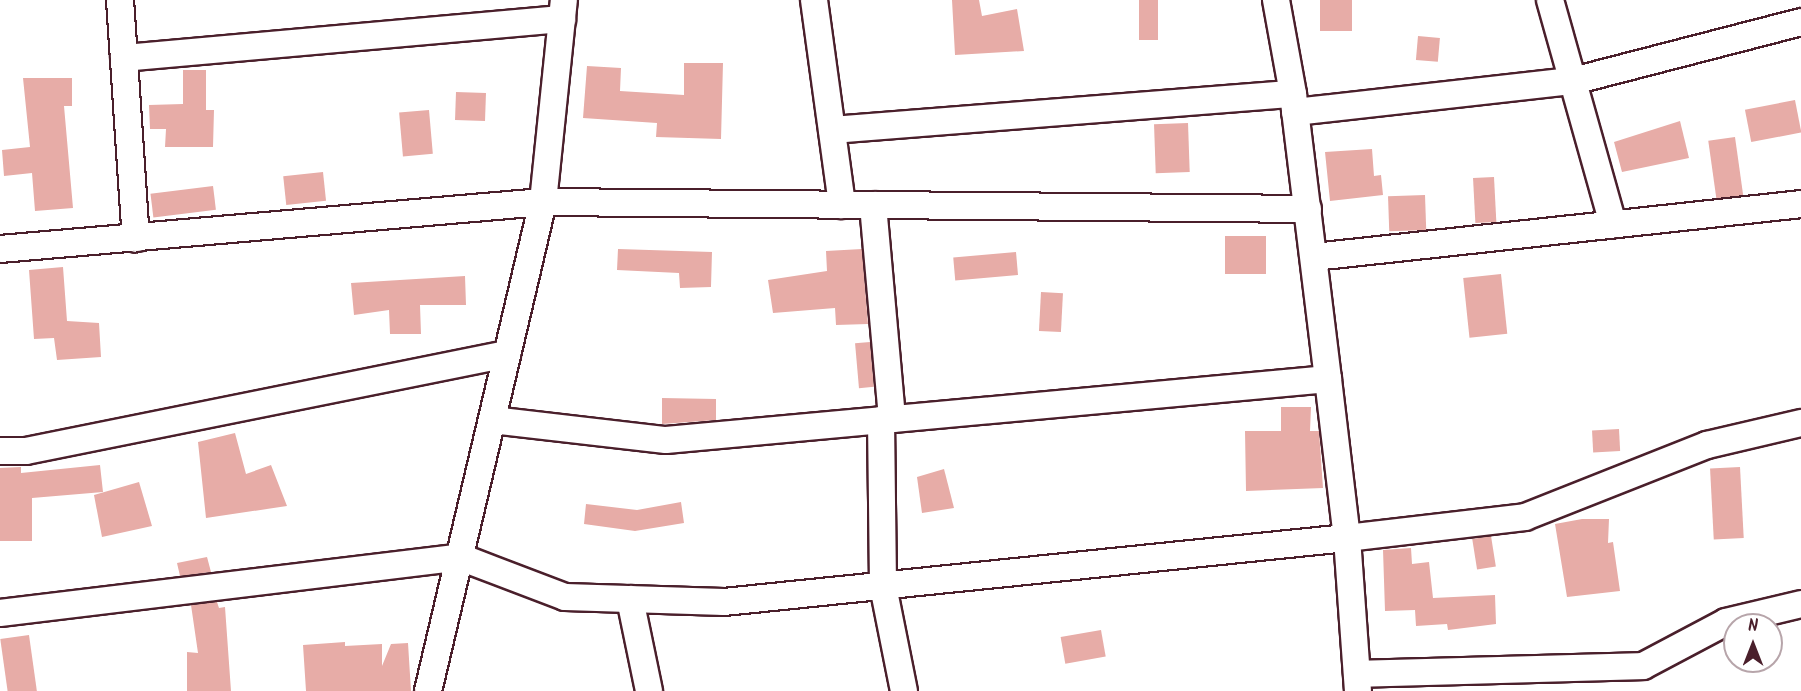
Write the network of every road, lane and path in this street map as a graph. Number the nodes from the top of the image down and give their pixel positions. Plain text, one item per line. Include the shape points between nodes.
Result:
1 (120, 0) edge
2 (814, 0) edge
3 (1276, 0) edge
4 (1550, 0) edge
5 (563, 10) edge
6 (1801, 22) edge
7 (124, 58) junction
8 (1573, 81) junction
9 (1294, 103) junction
10 (832, 130) junction
11 (543, 202) junction
12 (1801, 204) edge
13 (842, 205) junction
14 (873, 205) junction
15 (1308, 209) junction
16 (1612, 224) junction
17 (136, 238) junction
18 (0, 249) edge
19 (1314, 257) junction
20 (507, 354) junction
21 (1328, 379) junction
22 (886, 419) junction
23 (492, 420) junction
24 (1801, 423) edge
25 (0, 451) edge
26 (1347, 538) junction
27 (460, 557) junction
28 (883, 586) junction
29 (630, 599) junction
30 (1801, 604) edge
31 (0, 613) edge
32 (1358, 683) edge
33 (428, 691) edge
34 (649, 691) edge
35 (904, 691) edge

1 - 7 street
2 - 10 street
3 - 9 street
4 - 8 street
5 - 7 street
5 - 11 street
6 - 8 street
7 - 17 street
8 - 9 street
8 - 16 street
9 - 10 street
9 - 15 street
10 - 13 street
11 - 13 street
11 - 17 street
11 - 20 street
12 - 16 street
13 - 14 street
14 - 15 street
14 - 22 street
15 - 19 street
16 - 19 street
17 - 18 street
19 - 21 street
20 - 23 street
20 - 25 street via 26,451
21 - 22 street
21 - 26 street
22 - 23 street via 666,440
22 - 28 street
23 - 27 street
24 - 26 street via 1707,444 1525,518
26 - 28 street
26 - 32 street
27 - 29 street via 565,597
27 - 31 street
27 - 33 street
28 - 29 street via 724,602
28 - 35 street
29 - 34 street
30 - 32 street via 1726,622 1643,666

